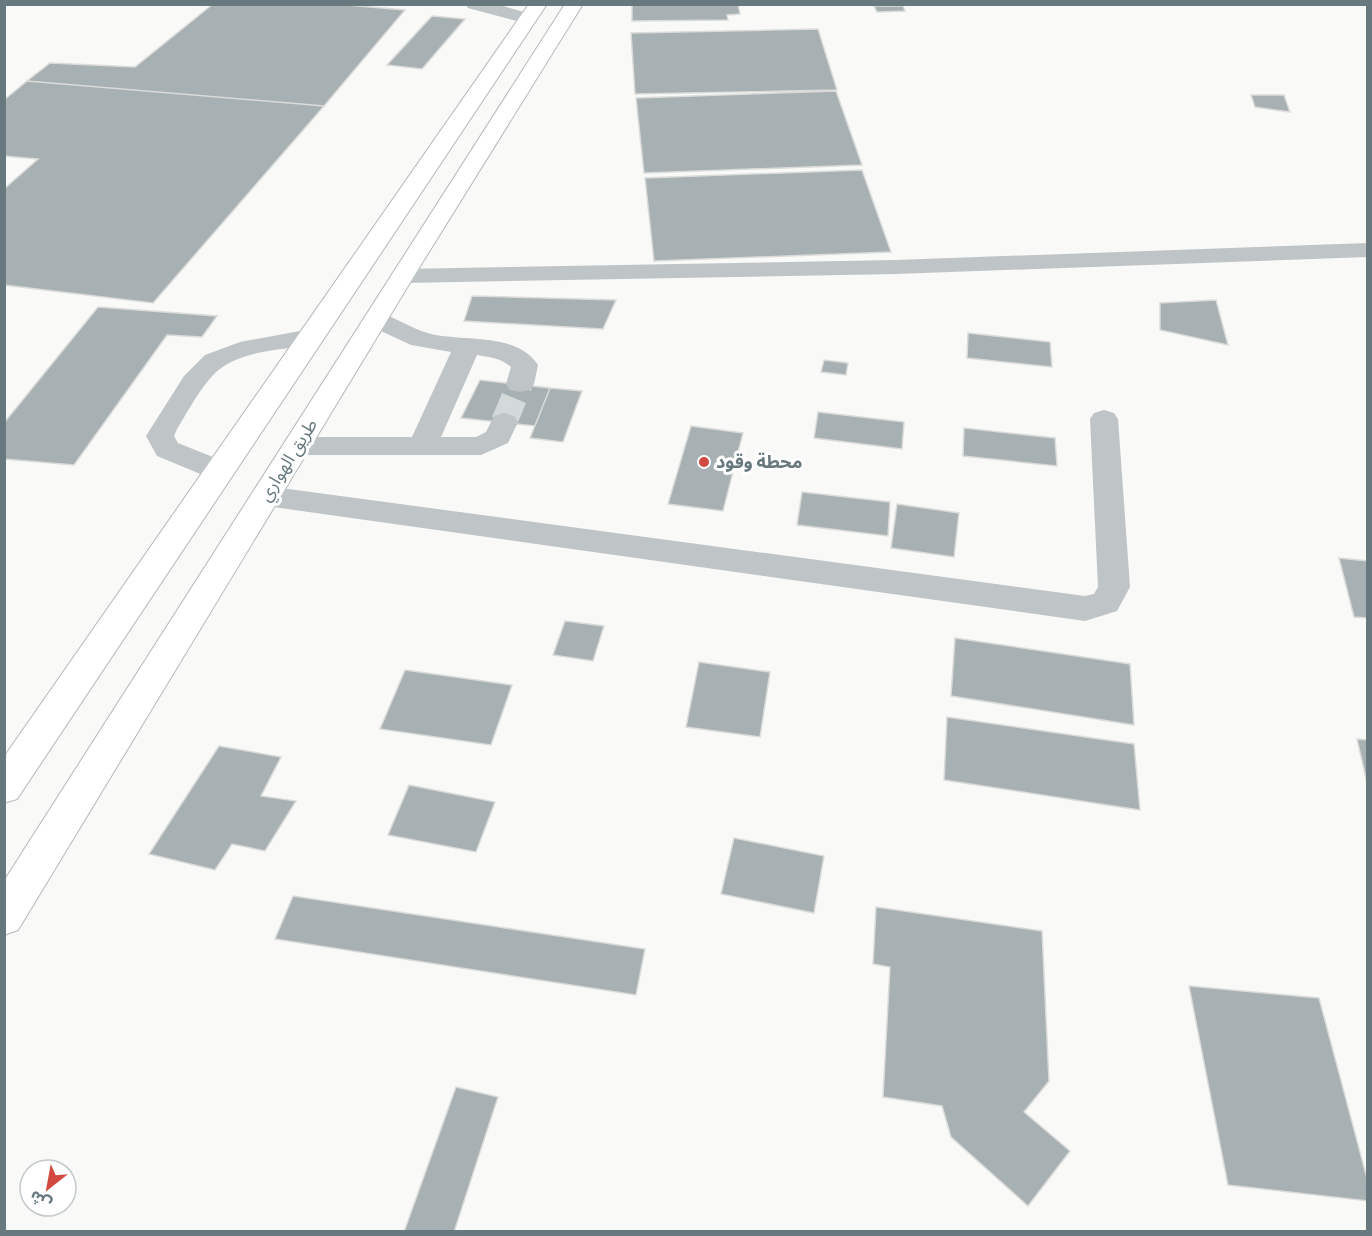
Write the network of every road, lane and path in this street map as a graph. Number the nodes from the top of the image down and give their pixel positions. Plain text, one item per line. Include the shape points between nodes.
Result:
1 (474, 4) edge
2 (574, 4) edge
3 (533, 12) edge
4 (1368, 250) edge
5 (402, 276) junction
6 (375, 319) junction
7 (311, 337) junction
8 (467, 347) junction
9 (520, 384) tunnel mouth
10 (1104, 419) dead end
11 (504, 423) tunnel mouth
12 (297, 446) junction
13 (423, 446) junction
14 (220, 471) junction
15 (266, 496) junction
16 (4, 788) edge
17 (4, 917) edge

1 - 3 street
2 - 5 highway, طريق الهواري
3 - 7 highway
4 - 5 street via 907,267
5 - 6 highway, طريق الهواري
6 - 8 street via 415,337
6 - 12 highway, طريق الهواري
7 - 14 highway
7 - 14 street via 225,355 204,369 192,386 163,429 162,443 167,449
8 - 9 street via 505,352 521,359 525,371
8 - 13 street
10 - 15 street via 1114,587 1106,604 1095,608 1054,606
11 - 13 street via 498,437 488,444
12 - 13 street
12 - 15 highway, طريق الهواري
14 - 16 highway
15 - 17 highway, طريق الهواري

